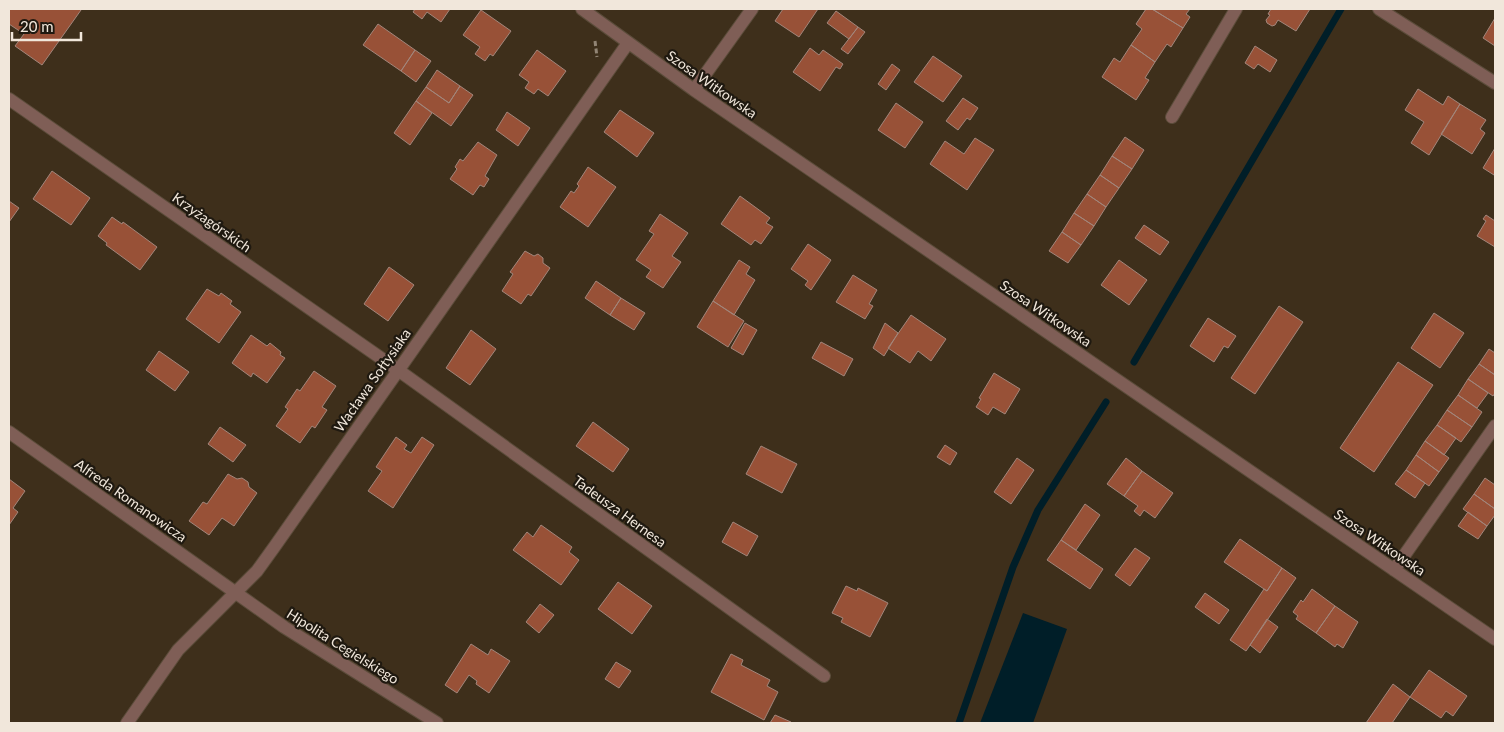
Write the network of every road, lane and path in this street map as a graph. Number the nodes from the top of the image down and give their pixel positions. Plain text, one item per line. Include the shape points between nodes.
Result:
1 (582, 9) edge
2 (752, 9) edge
3 (1236, 9) edge
4 (1379, 9) edge
5 (628, 43) junction
6 (1495, 83) edge
7 (694, 90) junction
8 (9, 99) edge
9 (1172, 117) dead end
10 (398, 370) junction
11 (1495, 426) edge
12 (9, 432) edge
13 (1394, 570) junction
14 (236, 592) junction
15 (1495, 639) edge
16 (824, 676) dead end
17 (127, 723) edge
18 (437, 723) edge

1 - 5 street, Szosa Witkowska
2 - 7 street
3 - 9 street
4 - 6 street
5 - 7 street, Szosa Witkowska
5 - 10 street, Wacława Sołtysiaka
7 - 13 street, Szosa Witkowska
8 - 10 street, Krzyżagórskich
10 - 14 street, Wacława Sołtysiaka via 257,571
10 - 16 street, Tadeusza Hernesa
11 - 13 street
12 - 14 street, Alfreda Romanowicza
13 - 15 street, Szosa Witkowska
14 - 17 street, Wacława Sołtysiaka via 178,650
14 - 18 street, Hipolita Cegielskiego via 284,627

